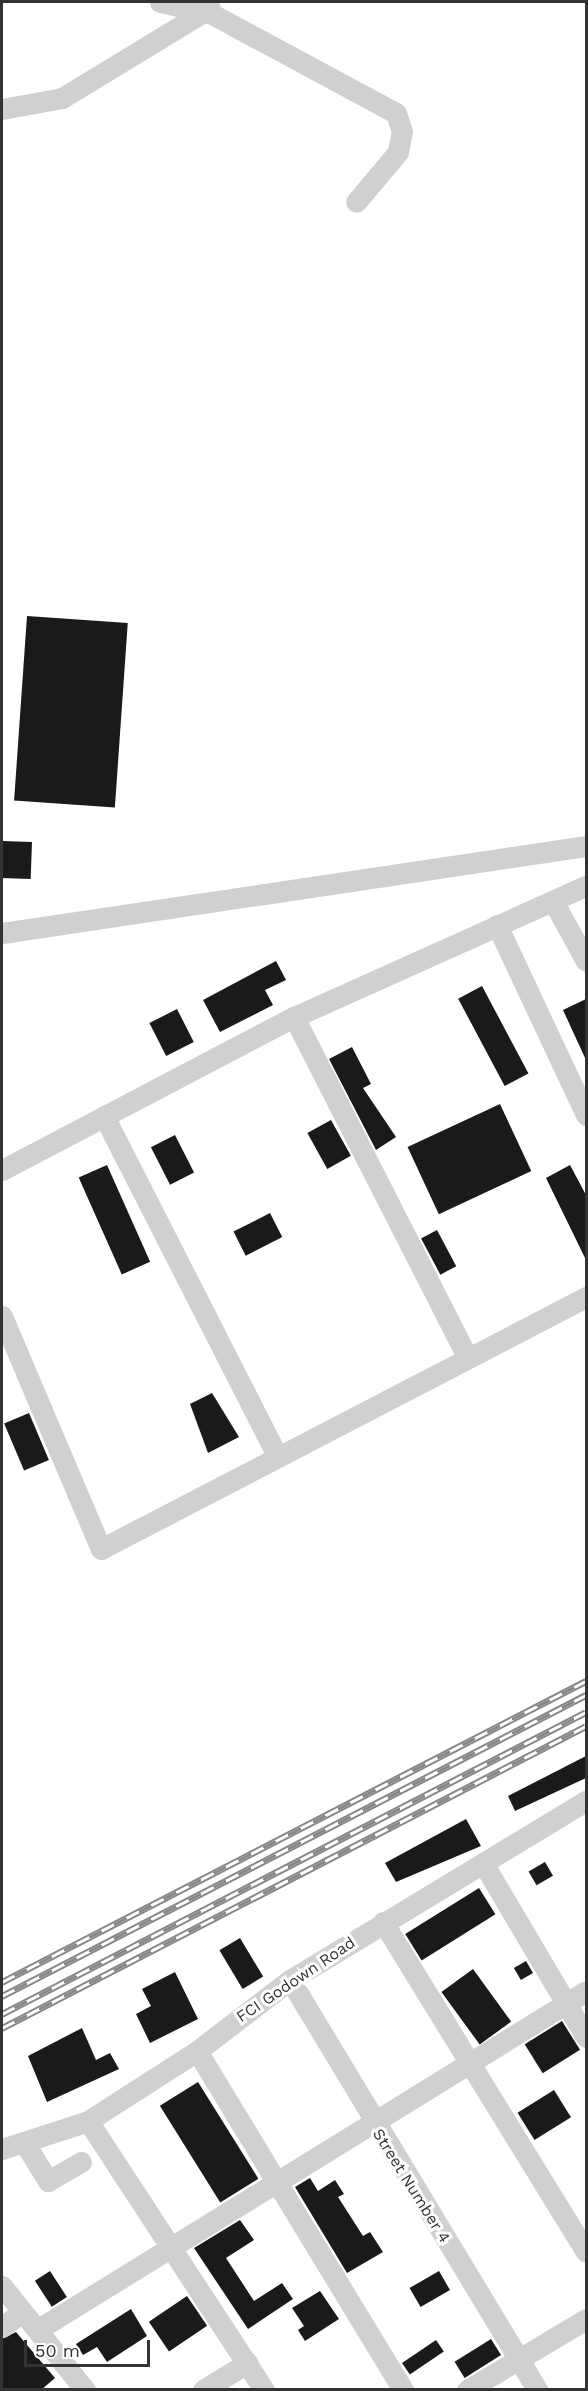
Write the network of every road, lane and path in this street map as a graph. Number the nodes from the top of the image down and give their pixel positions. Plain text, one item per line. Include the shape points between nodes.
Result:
1 (160, 2) edge
2 (210, 7) edge
3 (2, 109) edge
4 (356, 202) dead end
5 (586, 846) edge
6 (586, 886) edge
7 (553, 901) junction
8 (498, 925) junction
9 (2, 933) edge
10 (586, 961) edge
11 (294, 1017) junction
12 (586, 1115) edge
13 (104, 1116) junction
14 (2, 1170) edge
15 (586, 1297) edge
16 (2, 1316) edge
17 (466, 1355) junction
18 (276, 1455) junction
19 (585, 1805) edge
20 (483, 1863) junction
21 (383, 1922) junction
22 (290, 1980) junction
23 (586, 1991) edge
24 (565, 2004) junction
25 (586, 2037) edge
26 (197, 2051) junction
27 (468, 2067) junction
28 (88, 2121) junction
29 (373, 2126) junction
30 (62, 2129) junction
31 (24, 2142) junction
32 (2, 2149) edge
33 (275, 2187) junction
34 (171, 2247) junction
35 (586, 2252) edge
36 (2, 2286) edge
37 (22, 2312) junction
38 (586, 2319) edge
39 (2, 2327) edge
40 (37, 2330) junction
41 (518, 2359) junction
42 (247, 2363) junction
43 (85, 2390) edge
44 (203, 2390) edge
45 (264, 2390) edge
46 (403, 2390) edge
47 (467, 2390) edge
48 (537, 2390) edge

1 - 2 street
2 - 3 street via 62,98
2 - 4 street via 396,113 402,131 398,152
5 - 9 street
6 - 7 street
7 - 8 street
7 - 10 street
8 - 11 street
8 - 12 street
11 - 13 street
11 - 17 street
13 - 14 street
13 - 18 street
15 - 17 street
16 - 18 street via 101,1549
17 - 18 street
19 - 20 street, FCI Godown Road
20 - 21 street, FCI Godown Road
20 - 24 street
21 - 22 street, FCI Godown Road
21 - 27 street
22 - 26 street, FCI Godown Road
22 - 29 street, Street Number 4
23 - 24 street
24 - 25 street
24 - 27 street
26 - 28 street, FCI Godown Road
26 - 33 street
27 - 29 street
27 - 35 street
28 - 30 street, FCI Godown Road
28 - 34 street
29 - 33 street
29 - 41 street, Street Number 4
30 - 31 street, FCI Godown Road
30 - 31 street via 88,2158 48,2181
31 - 32 street, FCI Godown Road
33 - 34 street
33 - 46 street
34 - 40 street
34 - 42 street
36 - 37 street
37 - 39 street
37 - 40 street
38 - 41 street
40 - 43 street
41 - 47 street
41 - 48 street, Street Number 4
42 - 44 street
42 - 45 street

